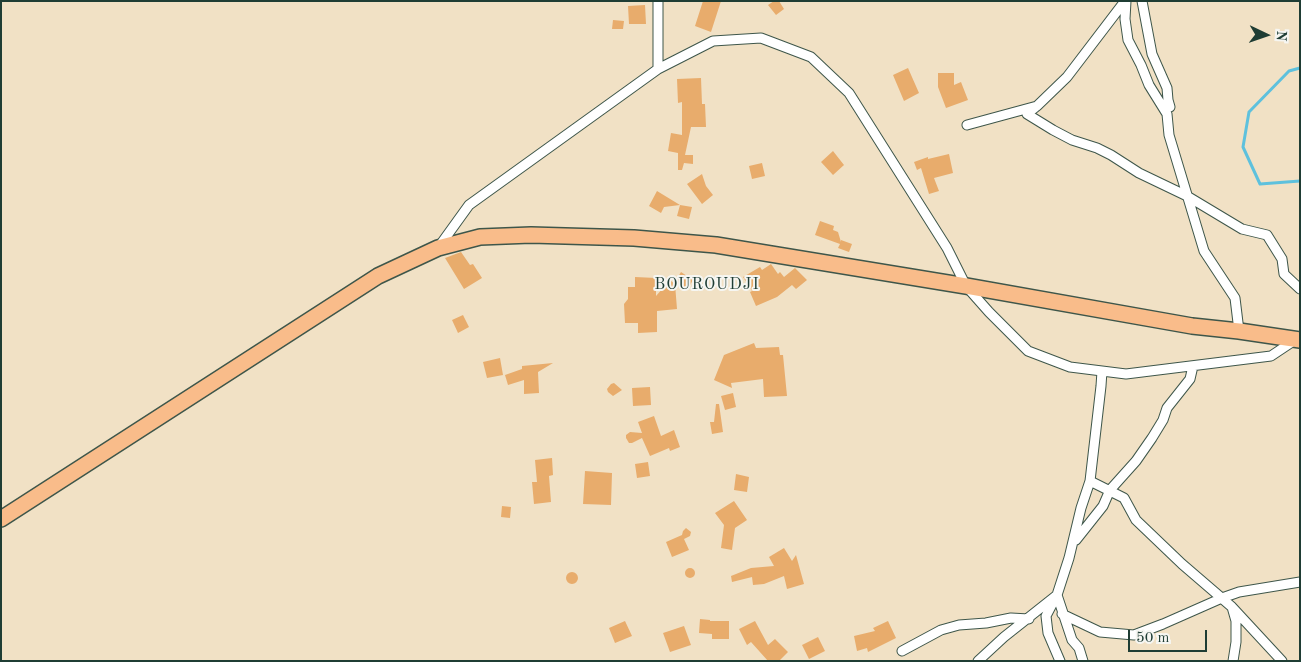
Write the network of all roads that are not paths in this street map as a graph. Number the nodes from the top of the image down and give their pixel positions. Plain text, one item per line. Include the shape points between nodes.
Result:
1 (658, 1) edge
2 (1126, 1) edge
3 (1142, 1) edge
4 (658, 69) junction
5 (1036, 106) junction
6 (1170, 108) dead end
7 (967, 125) dead end
8 (1187, 196) junction
9 (438, 248) junction
10 (966, 286) junction
11 (1300, 289) edge
12 (1239, 330) junction
13 (1298, 340) edge
14 (1193, 366) junction
15 (1102, 371) junction
16 (1090, 482) junction
17 (1110, 490) junction
18 (1, 519) edge
19 (1072, 546) junction
20 (1300, 582) edge
21 (1057, 595) junction
22 (1222, 598) junction
23 (1232, 607) junction
24 (1062, 614) junction
25 (1028, 618) junction
26 (902, 652) dead end
27 (978, 661) edge
28 (1060, 661) edge
29 (1083, 661) edge
30 (1233, 661) edge
31 (1282, 661) edge

1 - 4 street
2 - 5 street via 1067,77
2 - 8 street via 1128,40 1148,85 1167,114 1169,135
3 - 6 street via 1152,54 1167,88
4 - 9 street via 468,205
4 - 10 street via 714,41 761,38 811,57 849,93 947,248
5 - 7 street
5 - 8 street via 1027,114 1040,123 1072,140 1097,148 1139,174
8 - 11 street via 1242,229 1267,235 1282,259 1284,274
8 - 12 street via 1204,251 1235,298
9 - 10 highway via 480,237 634,238 716,245
9 - 18 highway via 378,276
10 - 12 highway via 1192,326
10 - 15 street via 1028,351 1070,366
12 - 13 highway
13 - 14 street via 1271,356
14 - 15 street via 1126,374
14 - 17 street via 1190,379 1167,408 1152,438
15 - 16 street
16 - 17 street
16 - 19 street
17 - 19 street via 1103,506
17 - 22 street via 1124,498 1136,520
19 - 21 street
20 - 22 street
21 - 24 street
21 - 25 street
21 - 28 street via 1046,616 1048,633
22 - 23 street
22 - 24 street via 1134,635 1100,632
23 - 30 street via 1236,621
23 - 31 street
24 - 29 street
25 - 26 street via 959,625 942,630
25 - 27 street

